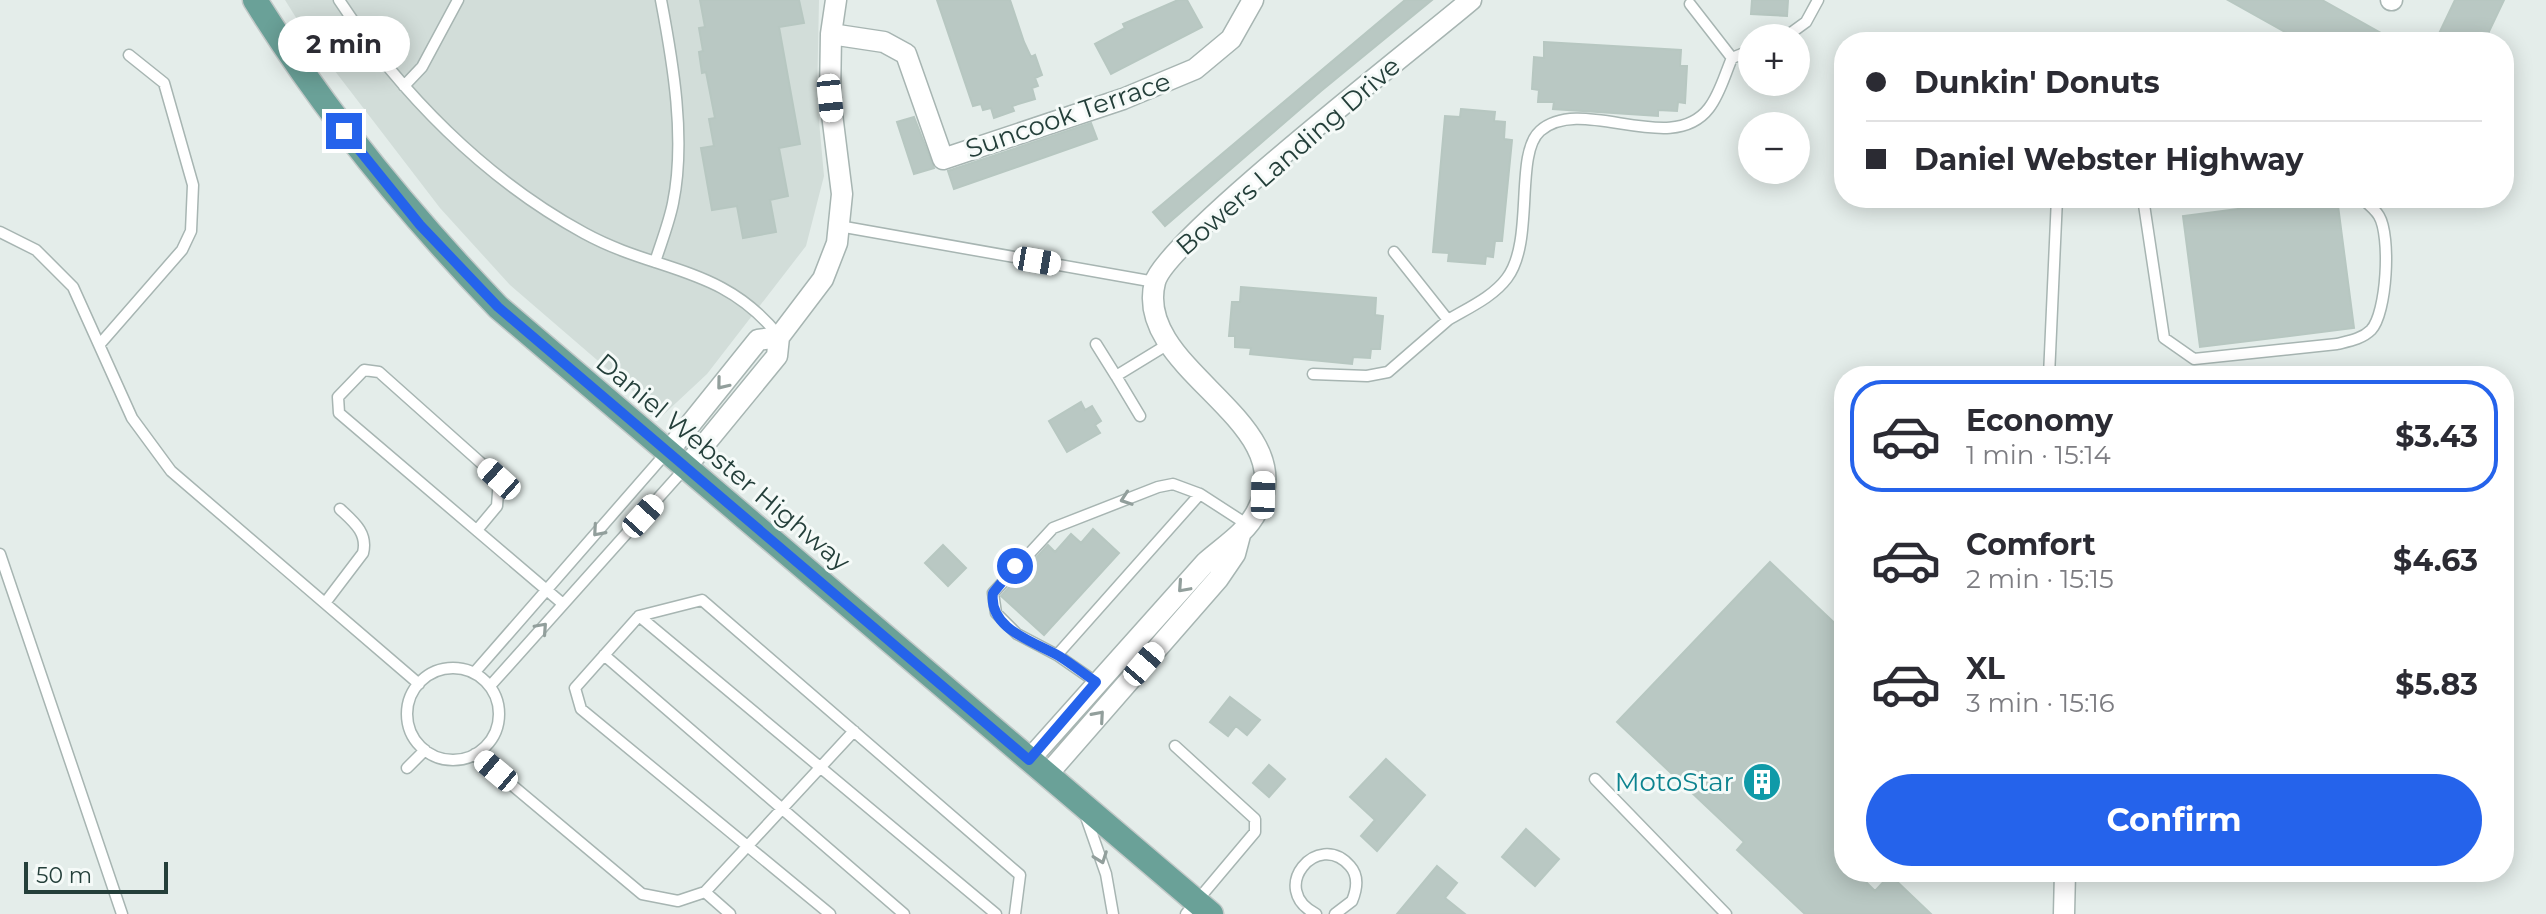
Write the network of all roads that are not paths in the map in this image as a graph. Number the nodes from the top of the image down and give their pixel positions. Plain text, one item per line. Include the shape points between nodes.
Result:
1 (255, 0) edge
2 (339, 0) edge
3 (458, 0) edge
4 (661, 0) edge
5 (836, 0) edge
6 (1253, 0) edge
7 (1471, 0) edge
8 (1818, 0) edge
9 (1690, 4) dead end
10 (1803, 24) edge
11 (831, 34) junction
12 (129, 55) dead end
13 (1738, 56) edge
14 (1732, 58) junction
15 (404, 86) junction
16 (2057, 208) edge
17 (2144, 208) edge
18 (2370, 208) edge
19 (839, 226) junction
20 (0, 232) edge
21 (1394, 252) dead end
22 (655, 262) junction
23 (1155, 282) junction
24 (1448, 320) junction
25 (779, 337) junction
26 (1170, 343) junction
27 (100, 344) junction
28 (1096, 344) dead end
29 (2049, 366) edge
30 (1313, 374) dead end
31 (1116, 376) junction
32 (1140, 416) dead end
33 (677, 459) junction
34 (1200, 494) junction
35 (340, 509) dead end
36 (477, 530) junction
37 (1244, 530) junction
38 (0, 554) edge
39 (547, 590) junction
40 (325, 603) junction
41 (563, 604) junction
42 (639, 616) junction
43 (604, 655) junction
44 (1057, 655) junction
45 (474, 673) junction
46 (1096, 682) junction
47 (419, 684) junction
48 (490, 686) junction
49 (854, 731) junction
50 (1175, 746) dead end
51 (425, 750) junction
52 (475, 754) junction
53 (820, 767) junction
54 (1038, 767) junction
55 (407, 768) dead end
56 (1595, 779) dead end
57 (1082, 804) junction
58 (782, 809) junction
59 (749, 847) junction
60 (2065, 882) edge
61 (705, 892) junction
62 (1198, 910) edge
63 (1309, 912) edge
64 (122, 914) edge
65 (730, 914) edge
66 (830, 914) edge
67 (904, 914) edge
68 (996, 914) edge
69 (1015, 914) edge
70 (1113, 914) edge
71 (1335, 914) edge
72 (1726, 914) edge
73 (2064, 914) edge

1 - 33 main road, Daniel Webster Highway via 326,106 420,225 498,307
2 - 15 lane
3 - 15 lane via 422,67
4 - 22 lane via 677,165 673,204
5 - 11 street
6 - 11 street, Suncook Terrace via 1231,39 1195,69 1123,99 943,159 906,54 884,42
7 - 23 street, Bowers Landing Drive via 1195,232
8 - 10 lane
9 - 14 lane
11 - 19 street via 830,98 842,194
12 - 27 lane via 164,83 193,185 191,231 182,250
13 - 14 lane
14 - 24 lane via 1709,109 1686,124 1658,127 1573,119 1541,130 1529,148 1514,266 1490,294
15 - 22 lane via 483,162 544,208 584,233
16 - 29 lane
17 - 18 lane via 2164,338 2194,359 2337,344 2373,328 2384,290 2387,245 2379,217
19 - 23 lane
19 - 25 street via 823,279
20 - 27 lane via 57,267 73,287
21 - 24 lane
22 - 25 lane via 740,296
23 - 26 street via 1154,306
24 - 30 lane via 1388,372
25 - 33 street via 758,340
26 - 31 lane
26 - 37 street via 1205,388 1238,418 1259,453 1263,495
27 - 40 lane via 132,418 171,471
28 - 31 lane
31 - 32 lane
33 -> 39 lane
33 - 41 lane
33 - 54 main road, Daniel Webster Highway
34 - 37 lane
34 - 44 lane
34 -> 44 lane via 1173,484 1158,487 1063,522 996,586 996,613 1017,634
35 - 40 lane via 356,523 365,544
36 - 36 lane via 339,413 338,397 364,370 379,372 499,479 497,506
36 - 39 lane
37 -> 46 street via 1206,562
54 -> 37 street via 1218,579
38 - 64 lane
39 - 41 lane
39 - 45 lane
40 - 47 lane
48 -> 41 lane
42 - 43 lane
42 - 49 lane via 702,600
42 - 53 lane
43 - 58 lane
43 - 59 lane via 575,688 581,709
44 - 46 lane
45 - 47 lane via 451,668
45 - 48 lane
46 - 54 street
47 - 51 lane via 407,717 410,731
48 - 52 lane via 499,716 488,744
49 - 53 lane
49 - 69 lane via 1020,875
50 - 62 lane via 1255,819 1255,832
51 - 52 lane via 445,759
51 - 55 lane
52 - 61 lane via 642,894 678,901
53 - 58 lane
53 - 68 lane
54 - 57 main road, Daniel Webster Highway
56 - 72 lane
57 - 62 main road, Daniel Webster Highway
57 -> 70 lane via 1106,874
58 - 59 lane
58 - 67 lane
59 - 61 lane
59 - 66 lane
60 - 73 street
61 - 65 lane
63 - 71 lane via 1296,893 1298,873 1311,858 1330,854 1348,863 1357,881 1352,901

